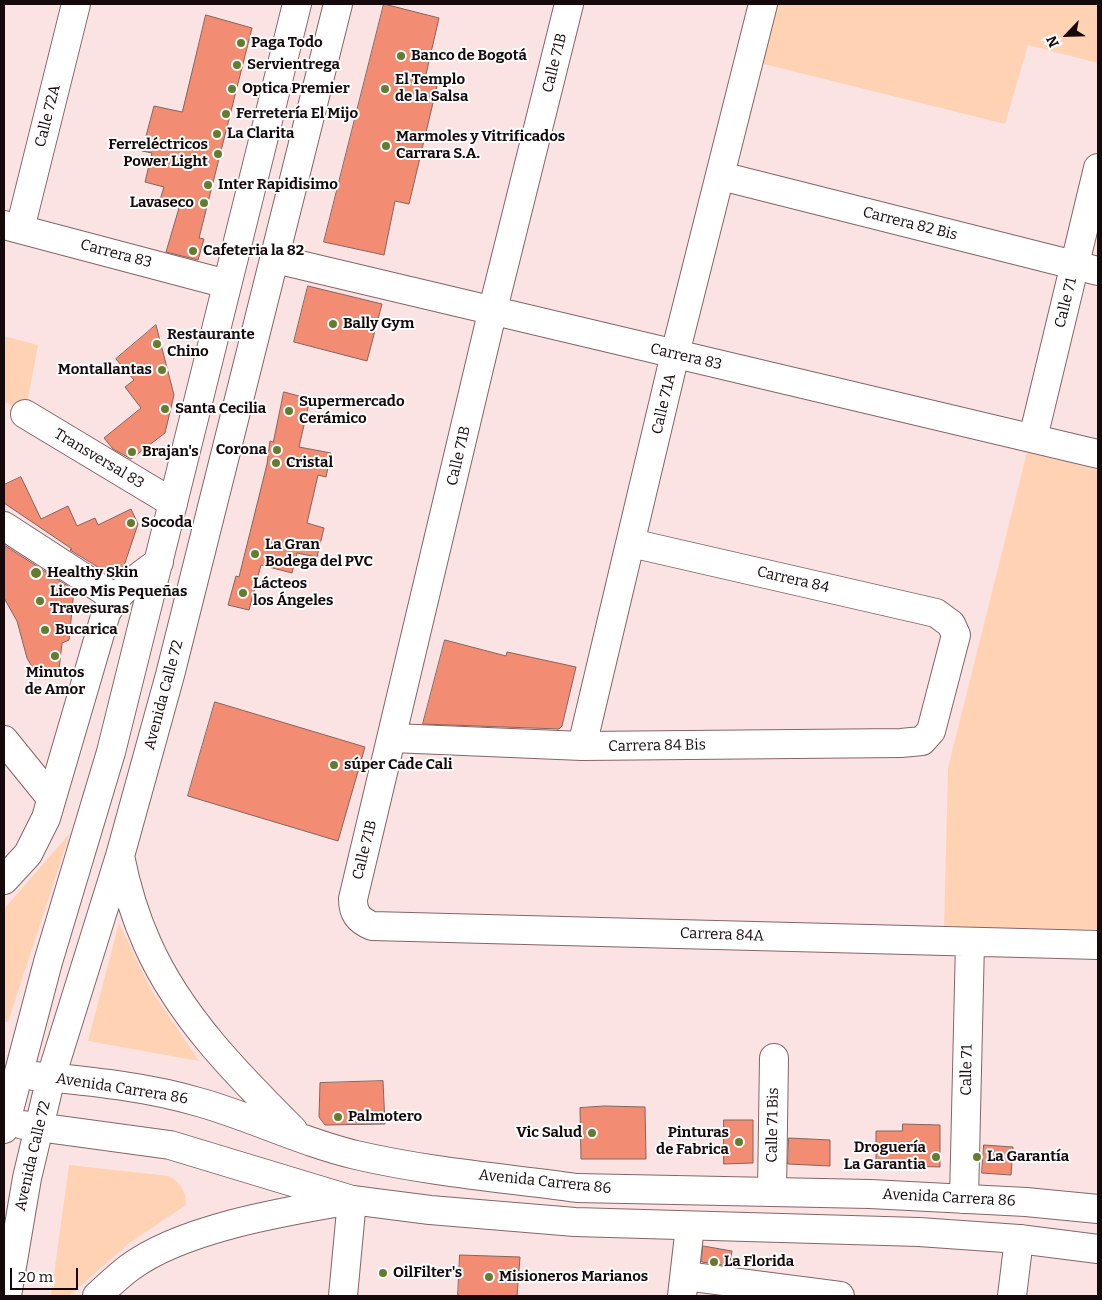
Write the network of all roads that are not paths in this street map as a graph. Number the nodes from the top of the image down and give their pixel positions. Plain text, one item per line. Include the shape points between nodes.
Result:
1 (76, 4) edge
2 (297, 4) edge
3 (338, 4) edge
4 (569, 4) edge
5 (764, 4) edge
6 (1098, 168) edge
7 (721, 176) junction
8 (12, 227) edge
9 (275, 259) junction
10 (1086, 269) edge
11 (227, 284) junction
12 (493, 309) junction
13 (675, 354) junction
14 (25, 414) dead end
15 (1033, 438) junction
16 (1098, 454) edge
17 (173, 503) junction
18 (4, 526) edge
19 (632, 543) junction
20 (158, 562) junction
21 (115, 598) junction
22 (393, 738) junction
23 (4, 740) edge
24 (922, 741) joint
25 (582, 746) junction
26 (51, 798) junction
27 (120, 856) junction
28 (4, 880) edge
29 (353, 909) joint
30 (970, 942) junction
31 (1098, 945) edge
32 (774, 1058) dead end
33 (11, 1074) edge
34 (51, 1077) junction
35 (4, 1125) edge
36 (40, 1126) junction
37 (300, 1137) junction
38 (772, 1192) junction
39 (964, 1198) junction
40 (352, 1200) junction
41 (1098, 1209) edge
42 (690, 1226) junction
43 (1019, 1239) junction
44 (1098, 1249) edge
45 (683, 1286) edge
46 (6, 1296) edge
47 (97, 1296) edge
48 (343, 1296) edge
49 (840, 1296) edge
50 (1012, 1296) edge

1 - 8 street, Calle 72A
2 - 11 street
3 - 9 street, Avenida Calle 72
4 - 12 street, Calle 71B
5 - 7 street, Calle 71A
6 - 10 street, Calle 71
7 - 10 street, Carrera 82 Bis
7 - 13 street, Calle 71A
8 - 11 street, Carrera 83
9 - 12 street, Carrera 83
9 - 27 street, Avenida Calle 72 via 170,675
10 - 15 street, Calle 71
11 - 17 street
12 - 13 street, Carrera 83
12 - 22 street, Calle 71B
13 - 15 street, Carrera 83
13 - 19 street, Calle 71A
14 - 17 street, Transversal 83
15 - 16 street, Carrera 83
17 - 20 street
18 - 21 street
19 - 24 street, Carrera 84 via 936,613 951,624 956,635 931,731
19 - 25 street, Calle 71A
20 - 21 street via 130,582
20 - 33 street via 112,752
21 - 26 street via 101,627
22 - 25 street, Carrera 84 Bis
22 - 29 street, Calle 71B
23 - 26 street
24 - 25 street, Carrera 84 Bis
26 - 28 street via 36,840
27 - 34 street, Avenida Calle 72
27 - 37 street via 134,912 147,945 168,980 225,1060
29 - 30 street, Carrera 84A via 361,921 372,926
30 - 31 street, Carrera 84A
30 - 39 street, Calle 71
32 - 38 street, Calle 71 Bis
33 - 34 street, Avenida Carrera 86
33 - 35 street
34 - 36 street, Avenida Calle 72
34 - 37 street, Avenida Carrera 86 via 182,1098
35 - 36 street
36 - 40 street via 178,1147
36 - 46 street, Avenida Calle 72 via 27,1178
37 - 38 street, Avenida Carrera 86 via 382,1160 577,1188
38 - 39 street, Avenida Carrera 86
39 - 41 street, Avenida Carrera 86
40 - 42 street via 503,1218
40 - 47 street via 269,1216 178,1242 129,1268
40 - 48 street
42 - 43 street via 919,1232
42 - 45 street
43 - 44 street
43 - 50 street
45 - 49 street

